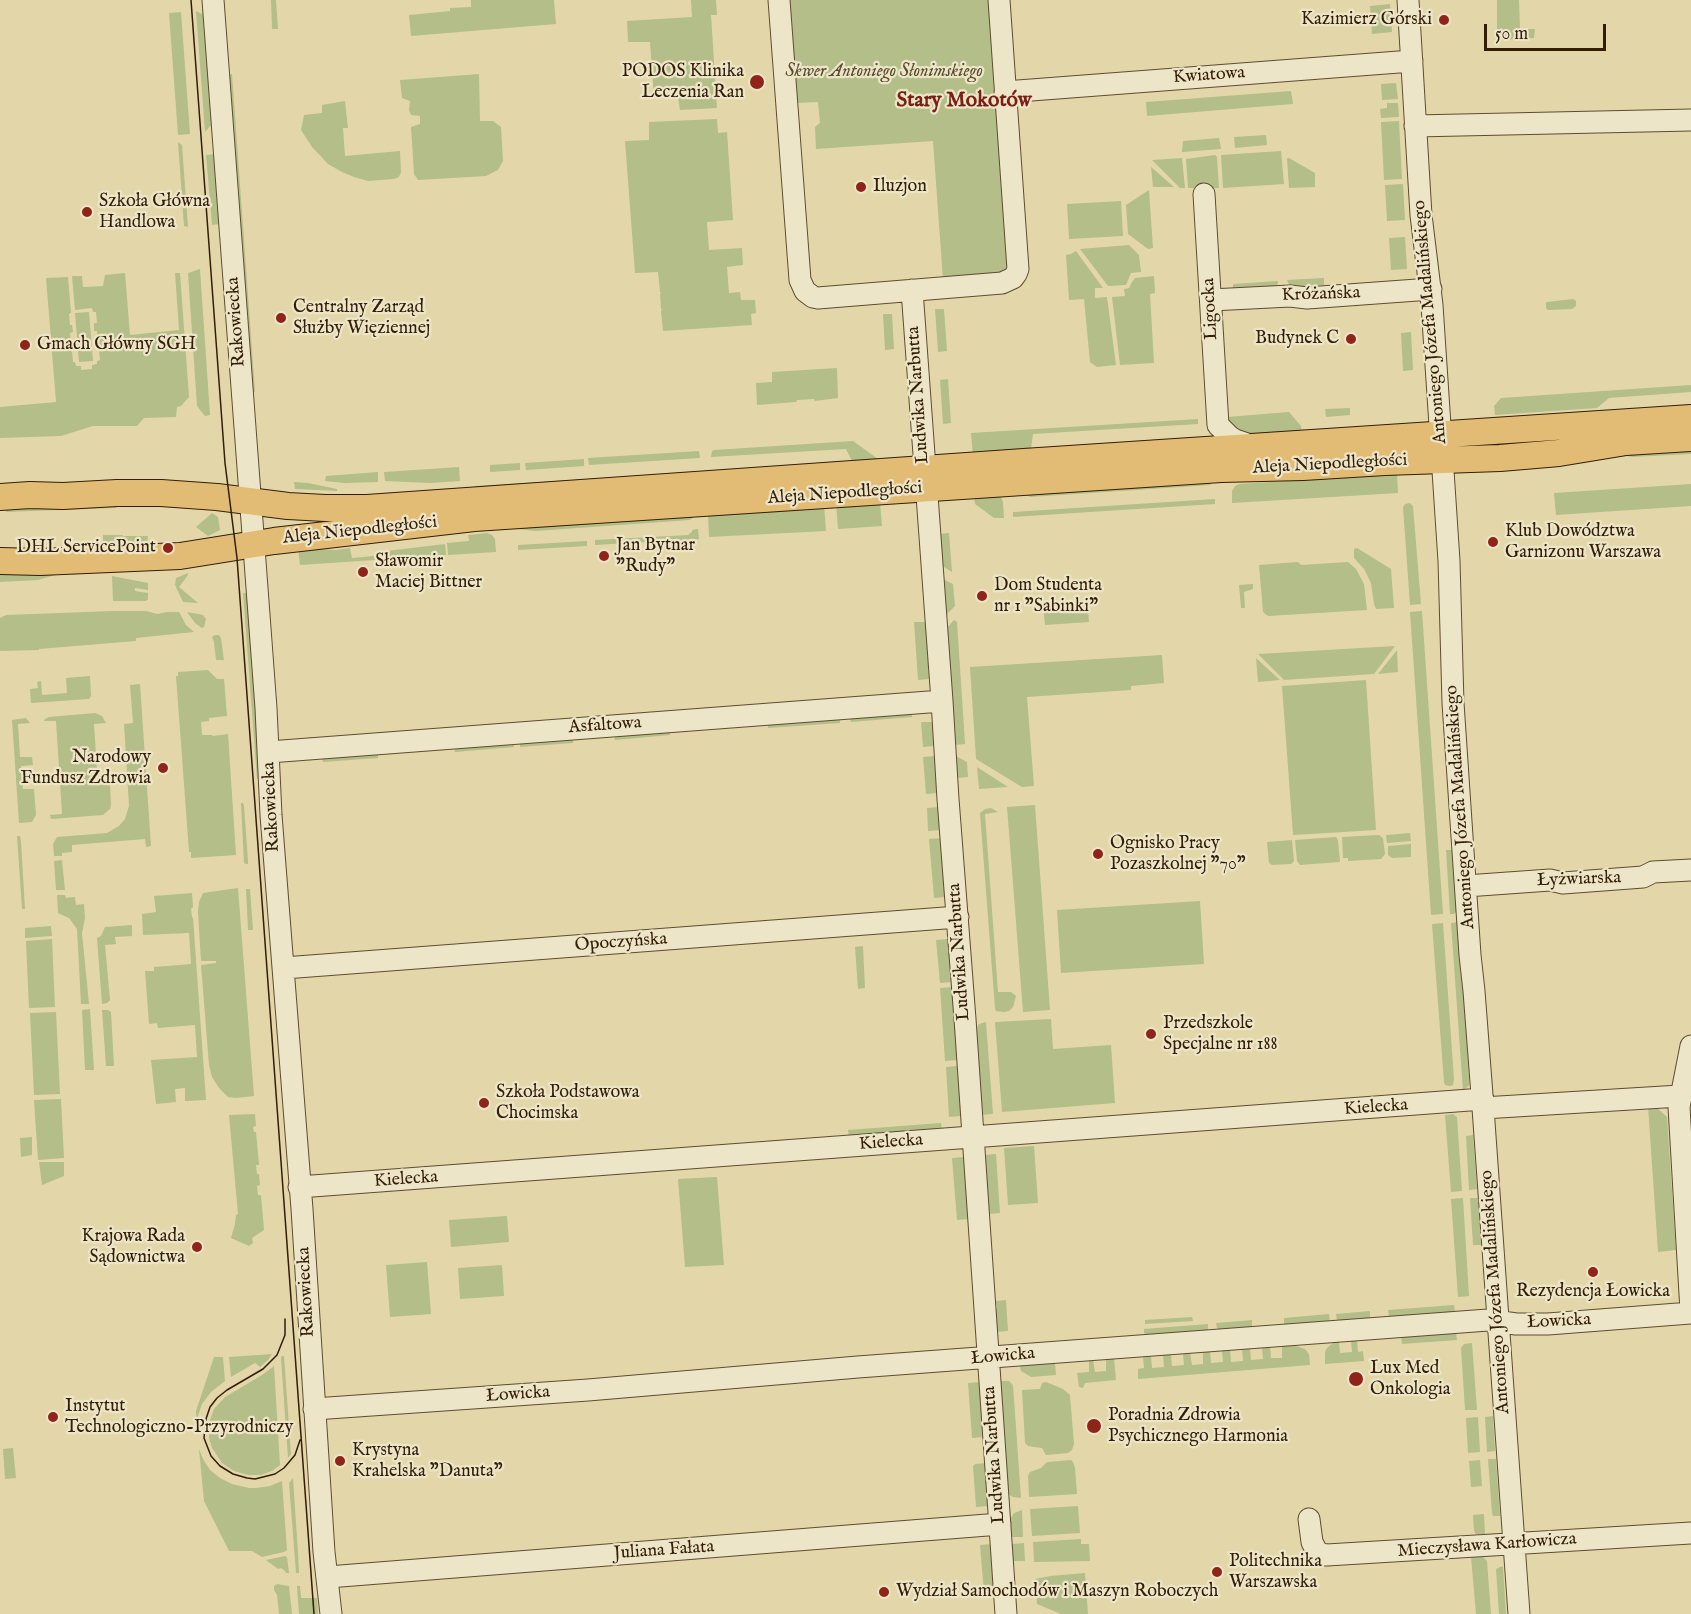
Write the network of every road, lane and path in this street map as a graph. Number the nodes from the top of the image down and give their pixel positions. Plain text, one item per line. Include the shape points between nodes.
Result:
1 (213, 0) edge
2 (779, 0) edge
3 (999, 0) edge
4 (1408, 0) edge
5 (1412, 62) junction
6 (1005, 92) junction
7 (1691, 120) edge
8 (1415, 126) junction
9 (1204, 194) dead end
10 (1431, 289) junction
11 (912, 290) junction
12 (1211, 300) junction
13 (1691, 418) edge
14 (1218, 425) junction
15 (1691, 438) edge
16 (1256, 447) junction
17 (1442, 448) junction
18 (1193, 451) junction
19 (925, 479) junction
20 (0, 497) edge
21 (250, 502) junction
22 (253, 544) junction
23 (0, 561) edge
24 (942, 701) junction
25 (269, 752) junction
26 (1691, 870) edge
27 (1466, 886) junction
28 (958, 917) junction
29 (284, 968) junction
30 (1691, 1046) edge
31 (1680, 1096) junction
32 (1483, 1104) junction
33 (973, 1137) junction
34 (299, 1188) junction
35 (1691, 1312) edge
36 (1498, 1322) junction
37 (989, 1358) junction
38 (314, 1409) junction
39 (1309, 1519) dead end
40 (1000, 1524) junction
41 (1691, 1533) edge
42 (1514, 1544) junction
43 (328, 1577) junction
44 (331, 1614) edge
45 (1006, 1614) edge
46 (1520, 1614) edge

1 - 21 street, Rakowiecka
2 - 11 street via 802,288 818,298
3 - 6 street
4 - 5 street, Antoniego Józefa Madalińskiego
5 - 6 street, Kwiatowa
5 - 8 street, Antoniego Józefa Madalińskiego
6 - 11 street via 1016,274 1002,283
7 - 8 street
8 - 10 street, Antoniego Józefa Madalińskiego
9 - 12 street, Ligocka
10 - 12 street, Króżańska
10 - 17 street, Antoniego Józefa Madalińskiego
11 - 19 street, Ludwika Narbutta
12 - 14 street, Ligocka
13 - 17 main road, Aleja Niepodległości
14 - 16 street via 1235,440
14 - 18 street via 1207,443
15 - 17 main road, Aleja Niepodległości via 1539,454
16 - 17 main road, Aleja Niepodległości
16 - 18 main road, Aleja Niepodległości
17 - 19 main road, Aleja Niepodległości via 1303,467
17 - 27 street, Antoniego Józefa Madalińskiego
18 - 19 main road, Aleja Niepodległości
19 - 21 main road, Aleja Niepodległości via 367,508
19 - 22 main road, Aleja Niepodległości via 474,518
19 - 24 street, Ludwika Narbutta
20 - 21 main road, Aleja Niepodległości via 161,493
21 - 22 street, Rakowiecka
22 - 23 main road, Aleja Niepodległości via 170,557
22 - 25 street, Rakowiecka
24 - 25 street, Asfaltowa
24 - 28 street, Ludwika Narbutta
25 - 29 street, Rakowiecka
26 - 27 street, Łyżwiarska via 1563,883 1550,880
27 - 32 street, Antoniego Józefa Madalińskiego
28 - 29 street, Opoczyńska
28 - 33 street, Ludwika Narbutta
29 - 34 street, Rakowiecka
30 - 31 street
31 - 32 street, Kielecka
31 - 35 street
32 - 33 street, Kielecka
32 - 36 street, Antoniego Józefa Madalińskiego
33 - 34 street, Kielecka
33 - 37 street, Ludwika Narbutta
34 - 38 street, Rakowiecka
35 - 36 street, Łowicka via 1548,1324
36 - 37 street, Łowicka via 1480,1320
36 - 42 street, Antoniego Józefa Madalińskiego
37 - 38 street, Łowicka
37 - 40 street, Ludwika Narbutta
38 - 43 street, Rakowiecka
39 - 42 street, Mieczysława Karłowicza via 1312,1542 1320,1554 1326,1555
40 - 43 street, Juliana Fałata
40 - 45 street, Ludwika Narbutta
41 - 42 street, Mieczysława Karłowicza
42 - 46 street, Antoniego Józefa Madalińskiego
43 - 44 street, Rakowiecka

